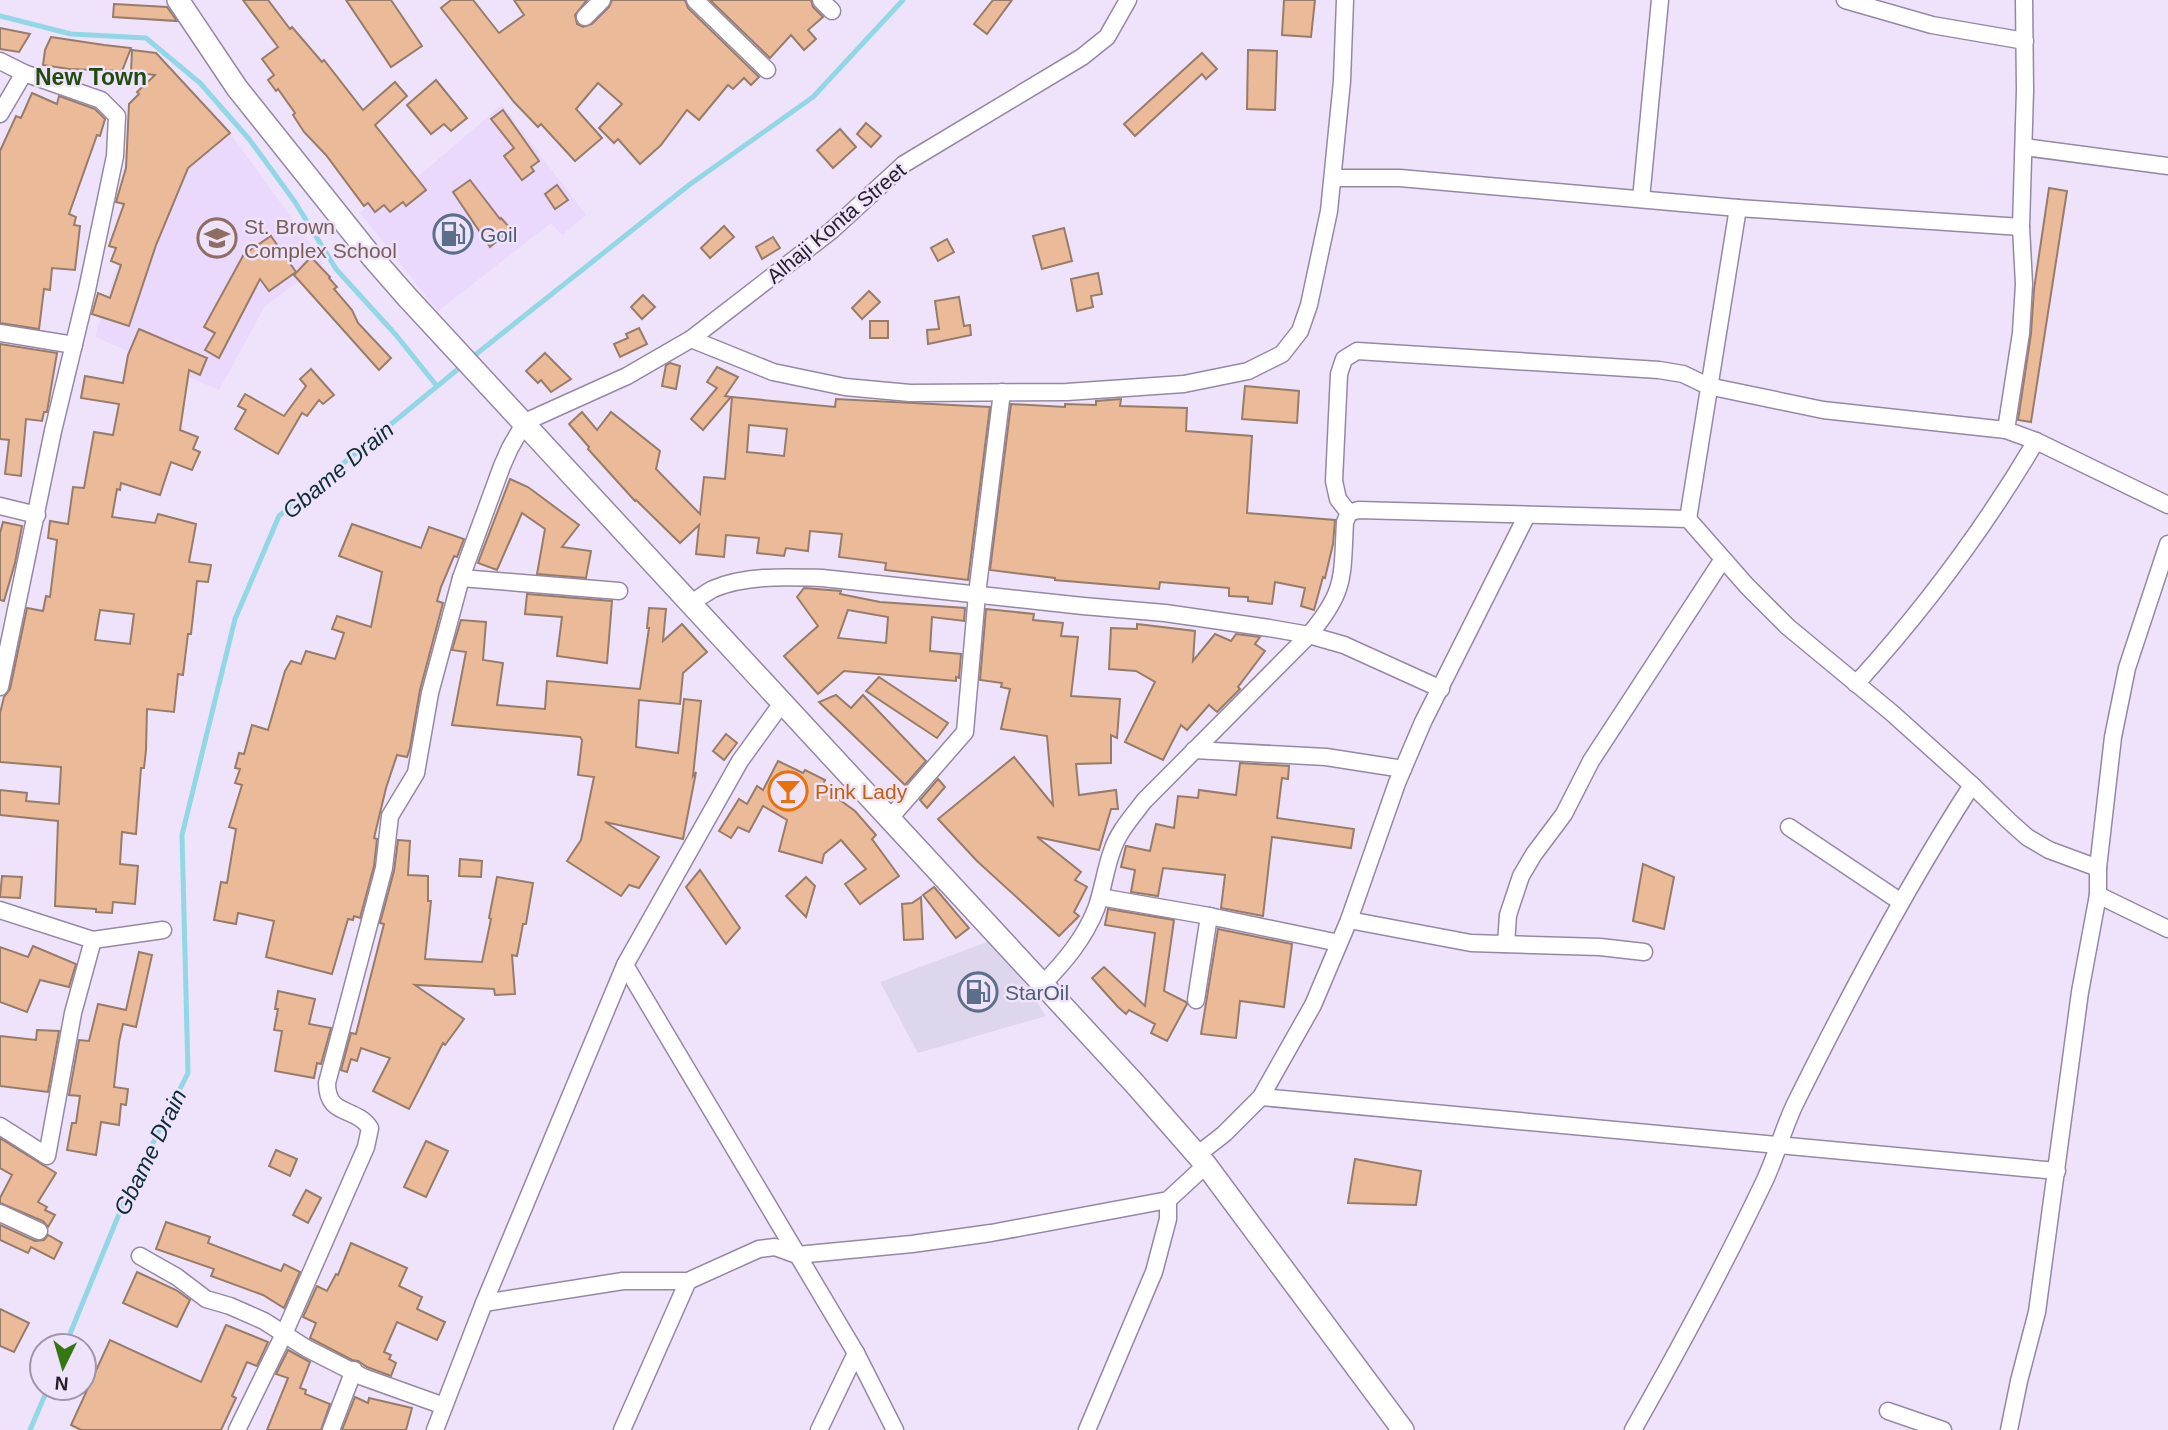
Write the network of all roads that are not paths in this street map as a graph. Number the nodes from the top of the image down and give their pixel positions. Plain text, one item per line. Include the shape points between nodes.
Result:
1 (178, 0) edge
2 (601, 0) edge
3 (695, 0) edge
4 (1128, 0) edge
5 (1345, 0) edge
6 (1660, 0) edge
7 (1844, 0) edge
8 (2024, 0) edge
9 (585, 17) dead end
10 (2025, 41) junction
11 (0, 61) edge
12 (767, 70) dead end
13 (24, 73) junction
14 (0, 114) edge
15 (2024, 146) junction
16 (2168, 166) edge
17 (1334, 178) junction
18 (1641, 200) junction
19 (1738, 208) junction
20 (2021, 227) junction
21 (0, 333) edge
22 (691, 339) junction
23 (74, 345) junction
24 (1708, 386) junction
25 (1002, 392) junction
26 (525, 422) junction
27 (2006, 430) junction
28 (2036, 442) junction
29 (2168, 505) edge
30 (0, 506) edge
31 (1349, 513) junction
32 (37, 515) junction
33 (1527, 515) junction
34 (1688, 519) junction
35 (2168, 544) edge
36 (1723, 559) junction
37 (461, 578) junction
38 (619, 591) dead end
39 (977, 594) junction
40 (690, 604) junction
41 (1309, 635) junction
42 (1856, 684) junction
43 (0, 687) edge
44 (1441, 689) junction
45 (782, 703) junction
46 (1194, 750) junction
47 (1403, 769) junction
48 (1972, 785) junction
49 (890, 818) junction
50 (1789, 827) dead end
51 (2098, 868) junction
52 (2098, 895) junction
53 (1100, 897) junction
54 (1902, 902) junction
55 (0, 910) edge
56 (1209, 916) junction
57 (1349, 920) junction
58 (2168, 929) edge
59 (163, 930) dead end
60 (93, 940) junction
61 (1339, 943) junction
62 (1506, 944) junction
63 (1644, 953) dead end
64 (625, 965) junction
65 (1043, 984) junction
66 (1196, 1000) dead end
67 (1261, 1097) junction
68 (0, 1126) edge
69 (1779, 1147) junction
70 (1202, 1160) junction
71 (2057, 1171) junction
72 (1168, 1200) junction
73 (0, 1213) edge
74 (39, 1231) dead end
75 (797, 1255) junction
76 (140, 1256) dead end
77 (688, 1281) junction
78 (484, 1303) junction
79 (284, 1334) junction
80 (856, 1353) junction
81 (354, 1370) junction
82 (444, 1406) junction
83 (1888, 1411) dead end
84 (237, 1430) edge
85 (331, 1430) edge
86 (435, 1430) edge
87 (622, 1430) edge
88 (818, 1430) edge
89 (895, 1430) edge
90 (1087, 1430) edge
91 (1403, 1430) edge
92 (1633, 1430) edge
93 (1943, 1430) edge
94 (2010, 1430) edge

1 - 26 main road via 237,88 372,257
2 - 9 street
3 - 12 street
4 - 22 street, Alhaji Konta Street via 1107,37 1082,57 904,164 831,231
5 - 17 street
6 - 18 street
7 - 10 street via 1932,24
8 - 10 street
10 - 15 street
11 - 13 street
13 - 14 street
13 - 23 street via 102,100 117,116 115,156
15 - 16 street
15 - 20 street
17 - 18 street via 1400,178
17 - 25 street via 1309,305 1300,331 1282,354 1248,371 1184,384 1067,393
18 - 19 street
19 - 20 street
19 - 24 street
20 - 27 street via 2024,285
21 - 23 street
22 - 25 street via 773,372 845,387 909,393
22 - 26 street, Alhaji Konta Street via 628,376
23 - 32 street
24 - 27 street via 1823,410
24 - 31 street via 1683,374 1659,370 1357,351 1344,359 1339,374 1334,481 1338,499
24 - 34 street
25 - 39 street
26 - 37 street via 506,457
26 - 40 main road
27 - 28 street
28 - 29 street
28 - 42 street via 1972,542
30 - 32 street
31 - 33 street
31 - 41 street via 1341,585
32 - 43 street
33 - 34 street
33 - 44 street
34 - 36 street
35 - 51 street via 2127,668 2113,737
36 - 42 street via 1788,626
36 - 62 street via 1521,876 1508,915
37 - 38 street
37 - 79 street via 430,693 418,766 390,816 384,868 327,1083 327,1096 334,1106 365,1121 369,1136
39 - 40 street via 793,577 744,580 712,590
39 - 41 street via 1165,613
39 - 49 street via 965,732
40 - 45 main road
41 - 44 street via 1368,655
41 - 46 street
42 - 48 street
44 - 47 street
45 - 49 main road
45 - 64 street via 740,761
46 - 47 street via 1326,757
46 - 53 street via 1123,829 1112,849
47 - 57 street
48 - 51 street via 2027,836 2049,850
48 - 54 street
49 - 65 main road
50 - 54 street
51 - 52 street
52 - 58 street
52 - 71 street via 2080,992
53 - 56 street
53 - 65 street via 1068,958
54 - 69 street via 1836,1021 1793,1107
55 - 60 street
56 - 61 street
56 - 66 street
57 - 61 street
57 - 62 street via 1471,943
59 - 60 street
60 - 68 street via 73,1013 47,1156
61 - 67 street via 1313,1004
62 - 63 street
64 - 75 street
64 - 78 street
65 - 70 main road
67 - 69 street
67 - 70 street
69 - 71 street
69 - 92 street via 1678,1351
70 - 72 street
70 - 91 main road
71 - 94 street via 2037,1312
72 - 75 street via 981,1235
72 - 90 street via 1168,1219 1154,1272
73 - 74 street
75 - 77 street via 775,1247 759,1249
75 - 80 street
76 - 79 street via 206,1298
77 - 78 street via 623,1281
77 - 87 street
78 - 82 street
79 - 81 street
79 - 84 street
80 - 88 street
80 - 89 street
81 - 82 street
81 - 85 street
82 - 86 street
83 - 93 street

